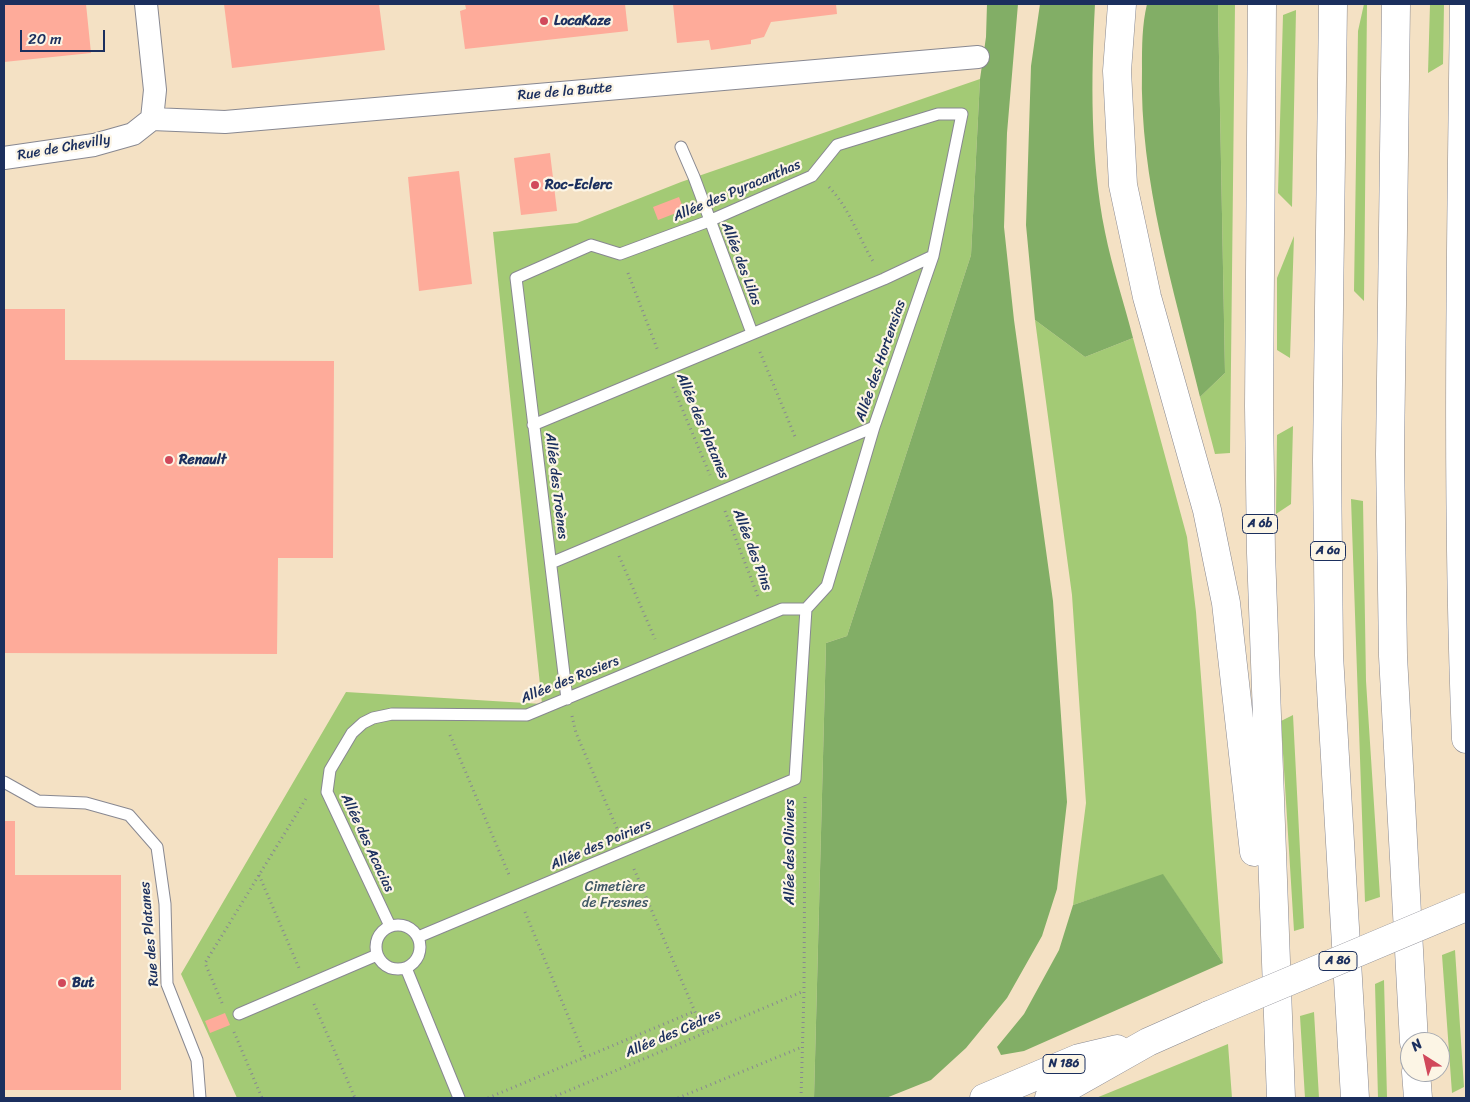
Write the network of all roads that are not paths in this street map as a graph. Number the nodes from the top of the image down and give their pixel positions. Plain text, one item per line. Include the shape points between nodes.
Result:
1 (146, 4) edge
2 (1122, 4) edge
3 (1262, 4) edge
4 (1333, 4) edge
5 (1396, 4) edge
6 (1464, 4) edge
7 (978, 57) dead end
8 (962, 114) joint
9 (152, 119) junction
10 (681, 147) dead end
11 (4, 158) edge
12 (709, 221) junction
13 (1466, 252) edge
14 (933, 256) junction
15 (516, 278) joint
16 (1462, 296) junction
17 (752, 333) junction
18 (533, 425) junction
19 (874, 427) junction
20 (551, 562) junction
21 (806, 609) junction
22 (567, 699) junction
23 (1466, 739) edge
24 (330, 770) joint
25 (795, 779) joint
26 (4, 782) edge
27 (1466, 907) edge
28 (390, 926) junction
29 (418, 938) junction
30 (377, 955) junction
31 (406, 968) junction
32 (240, 1014) dead end
33 (1413, 1032) edge
34 (1148, 1042) junction
35 (1277, 1044) junction
36 (1417, 1082) edge
37 (200, 1098) edge
38 (459, 1098) edge
39 (984, 1098) edge
40 (1049, 1098) edge
41 (1280, 1098) edge
42 (1355, 1098) edge
43 (1418, 1098) edge

1 - 9 street via 155,90
2 - 35 highway via 1117,71 1123,185 1147,297 1208,510 1226,603
3 - 35 highway, A 6b via 1259,416
4 - 42 highway, A 6a via 1326,460 1329,654
5 - 33 highway via 1390,454 1393,656
6 - 16 highway
7 - 9 street, Rue de la Butte via 225,122
8 - 12 lane, Allée des Pyracanthas via 938,114 837,145 812,176
8 - 14 lane, Allée des Hortensias
9 - 11 street, Rue de Chevilly via 133,134 94,145
10 - 12 lane, Allée des Lilas
12 - 15 lane, Allée des Pyracanthas via 620,254 591,245
12 - 17 lane, Allée des Lilas
13 - 16 highway
14 - 17 lane
14 - 19 lane, Allée des Hortensias
15 - 18 lane, Allée des Troènes
16 - 23 highway via 1459,542
17 - 18 lane
18 - 20 lane, Allée des Troènes
19 - 20 lane
19 - 21 lane, Allée des Hortensias via 827,586
20 - 22 lane, Allée des Troènes
21 - 22 lane, Allée des Rosiers via 782,609
21 - 25 lane, Allée des Oliviers
22 - 24 lane, Allée des Rosiers via 527,715 392,714 373,718 352,733
24 - 28 lane, Allée des Acacias via 327,792
25 - 29 lane, Allée des Poiriers
26 - 37 lane, Rue des Platanes via 38,801 86,803 129,816 156,847 165,904 167,984 197,1060
27 - 34 highway, A 86, bridge
28 - 29 lane via 403,926
28 - 30 lane via 379,936
29 - 31 lane via 420,952
30 - 31 lane via 383,964
30 - 32 lane
31 - 38 lane
34 - 39 highway, N 186 via 1079,1058
34 - 40 highway, A 86
35 - 41 highway, A 6b
36 - 43 highway

